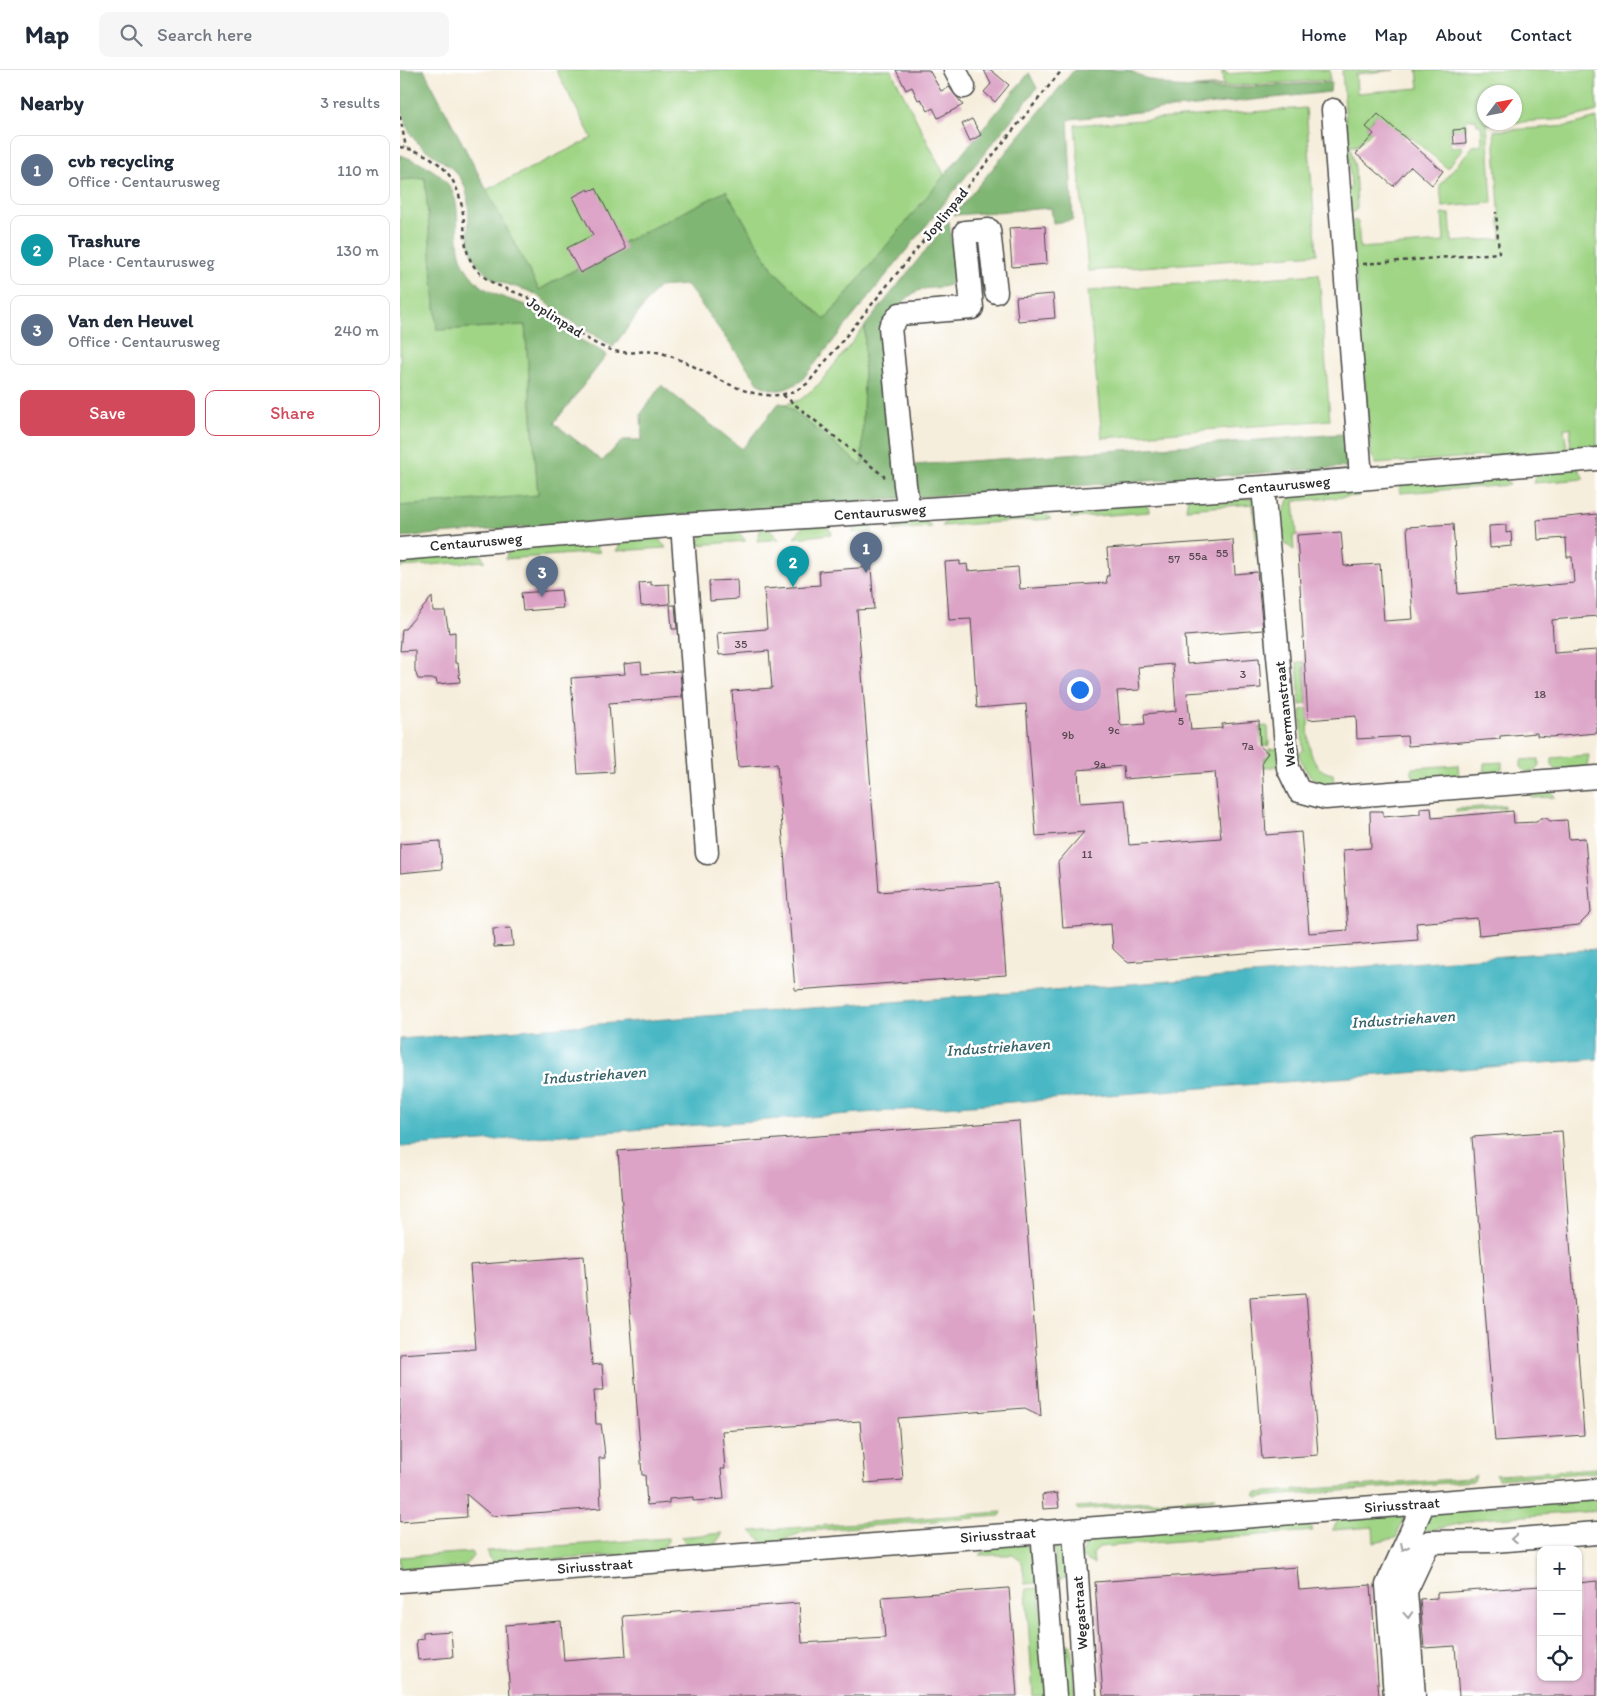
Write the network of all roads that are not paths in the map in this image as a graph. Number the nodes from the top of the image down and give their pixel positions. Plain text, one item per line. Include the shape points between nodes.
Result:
1 (1333, 110) dead end
2 (996, 292) dead end
3 (1597, 459) edge
4 (1361, 478) junction
5 (1263, 487) junction
6 (908, 503) junction
7 (682, 524) junction
8 (400, 549) edge
9 (1597, 777) edge
10 (707, 853) dead end
11 (1597, 1490) edge
12 (1424, 1503) junction
13 (1074, 1530) junction
14 (1042, 1531) junction
15 (1597, 1533) edge
16 (400, 1581) edge
17 (1078, 1597) junction
18 (1048, 1601) junction
19 (1055, 1696) edge
20 (1085, 1696) edge
21 (1395, 1696) edge
22 (1414, 1696) edge

1 - 4 street
2 - 6 street via 989,230 965,232 972,308 900,314 890,326
3 - 4 street, Centaurusweg
4 - 5 street, Centaurusweg
5 - 6 street, Centaurusweg
5 - 9 street, Watermanstraat via 1288,768 1300,791 1325,798
6 - 7 street, Centaurusweg
7 - 8 street, Centaurusweg
7 - 10 street
11 - 12 street, Siriusstraat
12 - 13 street, Siriusstraat
12 -> 21 street via 1387,1585
13 - 14 street, Siriusstraat
13 - 17 street, Wegastraat
14 - 16 street, Siriusstraat
14 - 18 street, Wegastraat
15 -> 22 street via 1429,1542 1406,1590
17 - 18 street
17 - 20 street, Wegastraat
18 - 19 street, Wegastraat

